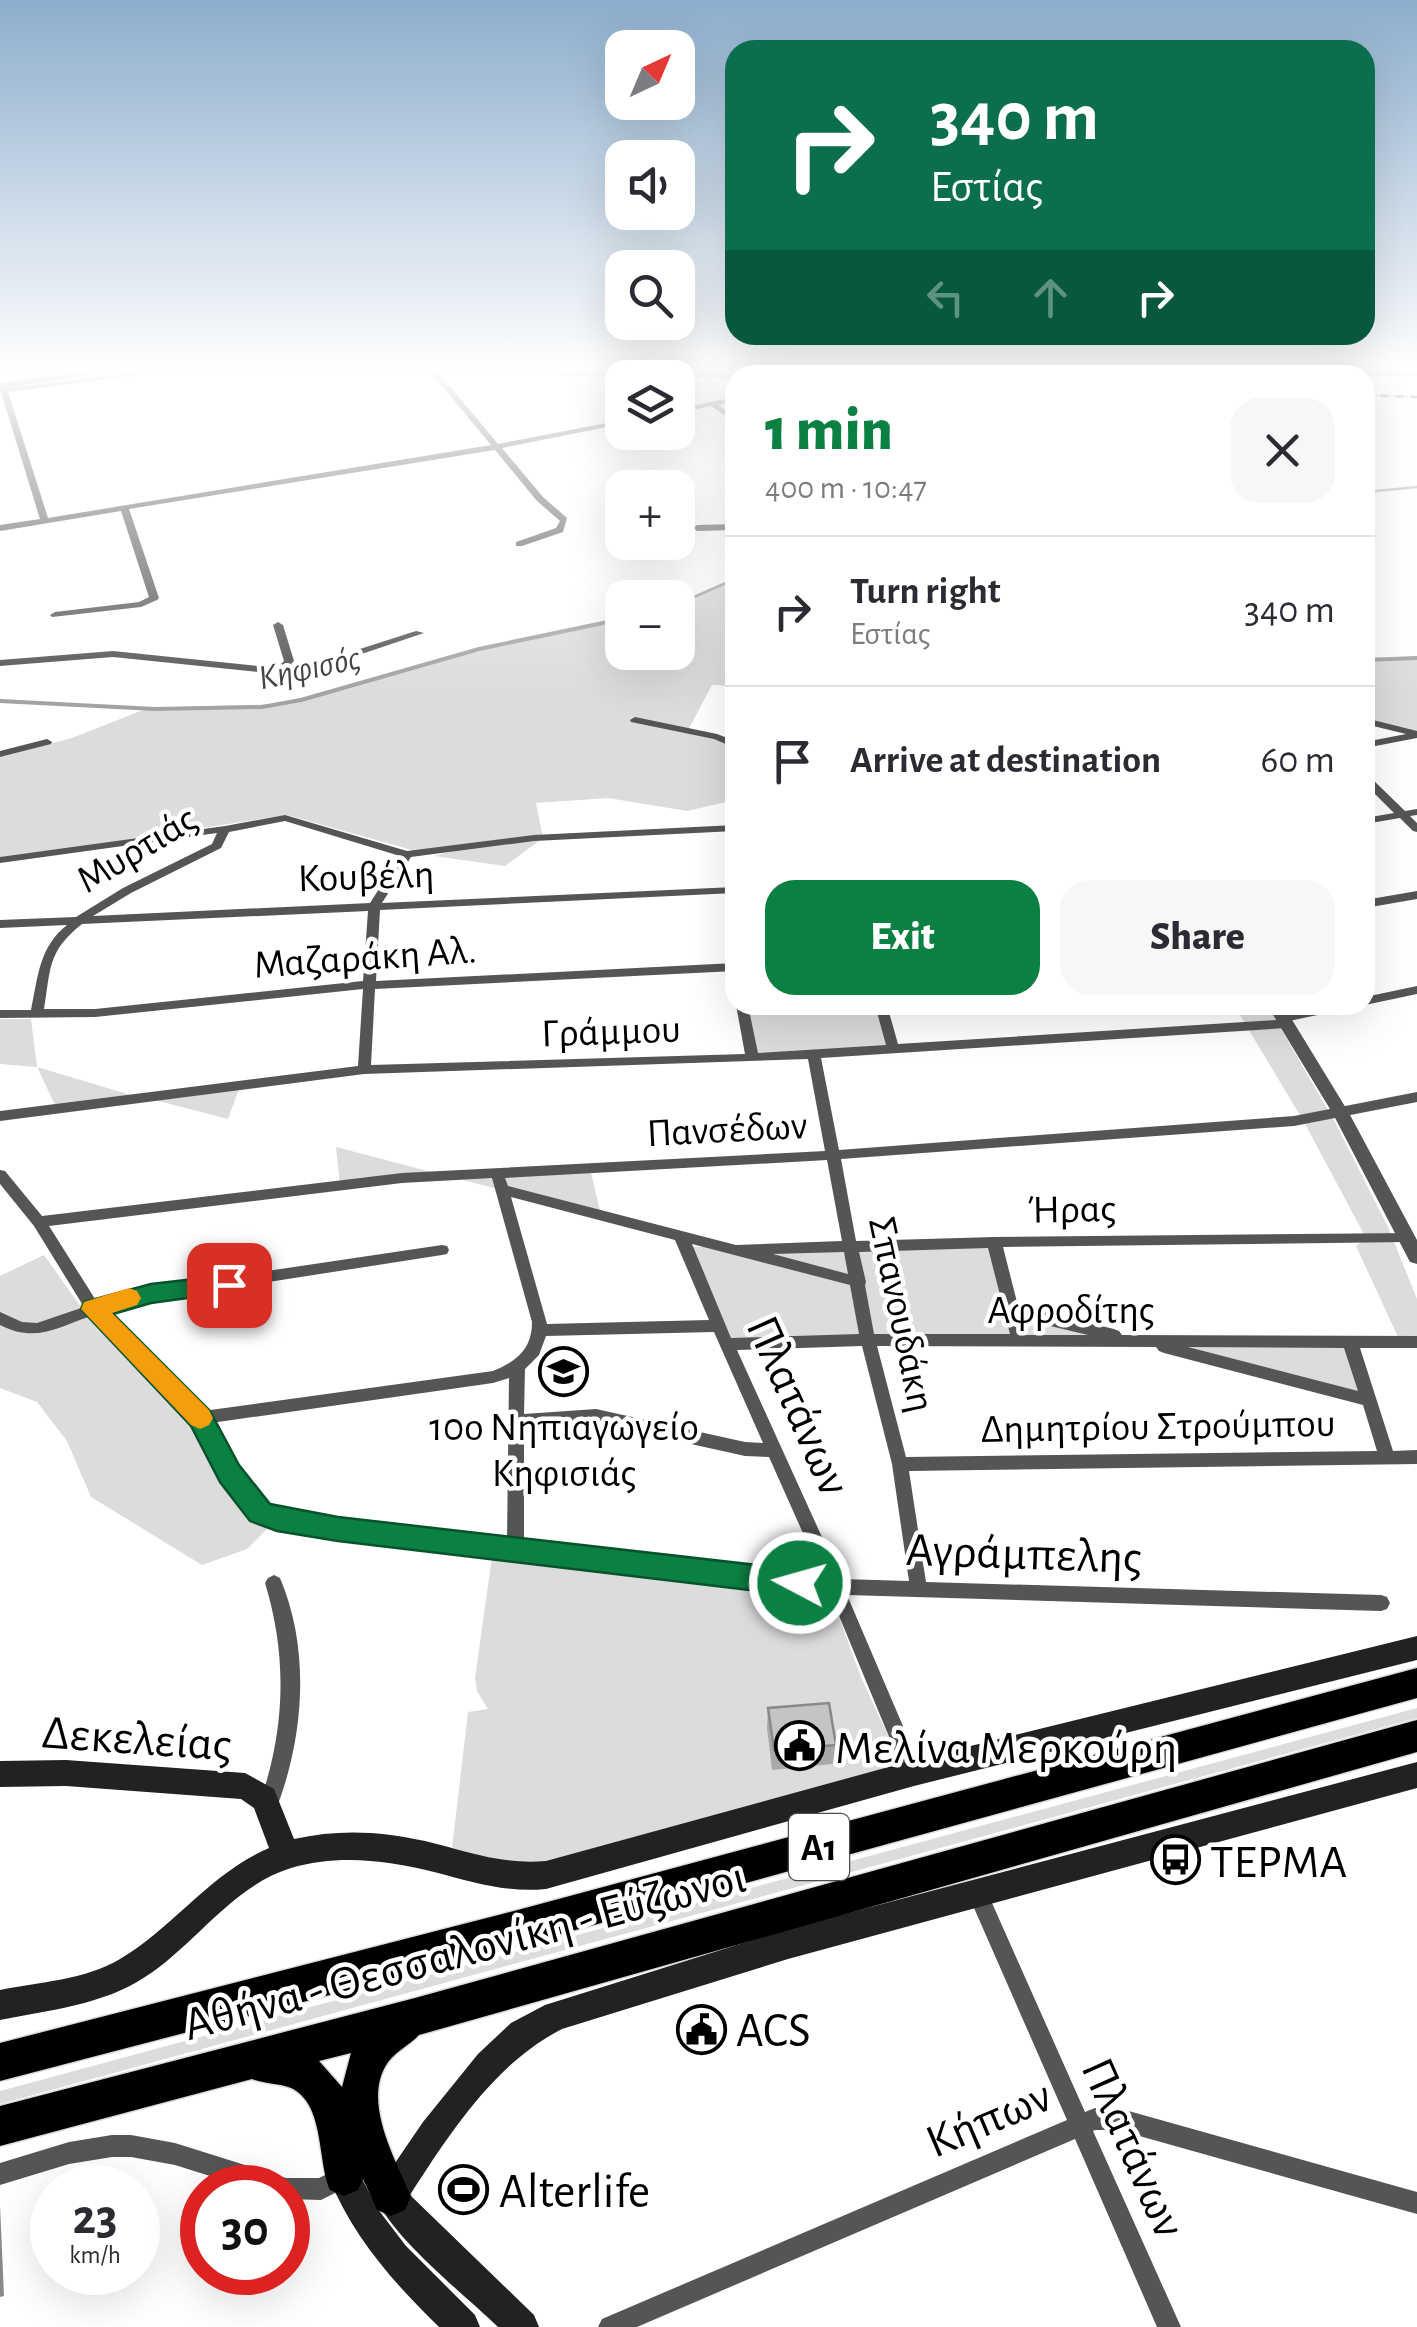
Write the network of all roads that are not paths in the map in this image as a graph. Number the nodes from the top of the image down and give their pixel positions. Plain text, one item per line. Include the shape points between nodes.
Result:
1 (31, 479) edge
2 (304, 479) edge
3 (526, 479) edge
4 (124, 508) junction
5 (45, 520) junction
6 (725, 527) edge
7 (0, 528) edge
8 (698, 528) dead end
9 (518, 544) dead end
10 (55, 615) dead end
11 (278, 625) dead end
12 (419, 633) dead end
13 (0, 664) edge
14 (282, 667) junction
15 (635, 720) dead end
16 (1375, 723) edge
17 (1417, 735) edge
18 (725, 740) edge
19 (47, 742) dead end
20 (1375, 742) edge
21 (0, 754) edge
22 (1375, 788) edge
23 (1417, 812) edge
24 (1402, 815) junction
25 (1375, 819) edge
26 (725, 828) edge
27 (225, 829) junction
28 (1417, 829) edge
29 (407, 854) junction
30 (0, 860) edge
31 (725, 890) edge
32 (1417, 895) edge
33 (1375, 902) edge
34 (374, 907) junction
35 (80, 921) junction
36 (0, 924) edge
37 (725, 968) edge
38 (366, 985) junction
39 (1417, 990) edge
40 (1375, 999) edge
41 (0, 1014) edge
42 (36, 1014) junction
43 (744, 1015) edge
44 (884, 1015) edge
45 (1281, 1016) edge
46 (893, 1048) junction
47 (814, 1054) junction
48 (752, 1058) junction
49 (364, 1070) junction
50 (1417, 1098) edge
51 (1341, 1113) junction
52 (0, 1116) edge
53 (835, 1155) junction
54 (497, 1173) junction
55 (0, 1175) edge
56 (502, 1190) junction
57 (39, 1222) junction
58 (1409, 1231) edge
59 (682, 1236) junction
60 (994, 1242) junction
61 (852, 1248) junction
62 (442, 1250) dead end
63 (737, 1250) junction
64 (1417, 1257) edge
65 (859, 1282) junction
66 (93, 1309) junction
67 (1012, 1312) junction
68 (0, 1318) edge
69 (716, 1326) junction
70 (540, 1330) junction
71 (868, 1340) junction
72 (1136, 1340) junction
73 (1019, 1342) junction
74 (1350, 1342) junction
75 (1417, 1342) edge
76 (725, 1344) junction
77 (514, 1368) junction
78 (1370, 1401) junction
79 (200, 1418) junction
80 (517, 1422) junction
81 (773, 1450) junction
82 (1417, 1456) edge
83 (1387, 1457) junction
84 (900, 1464) junction
85 (515, 1551) junction
86 (274, 1582) dead end
87 (836, 1587) junction
88 (919, 1589) junction
89 (1380, 1603) dead end
90 (1417, 1648) edge
91 (1417, 1683) edge
92 (1417, 1736) edge
93 (914, 1773) junction
94 (0, 1774) edge
95 (1417, 1775) edge
96 (268, 1806) junction
97 (286, 1855) junction
98 (977, 1892) junction
99 (0, 2004) edge
100 (415, 2017) junction
101 (0, 2062) edge
102 (237, 2063) junction
103 (1078, 2124) junction
104 (0, 2126) edge
105 (203, 2165) edge
106 (0, 2174) edge
107 (344, 2176) junction
108 (310, 2189) edge
109 (391, 2196) junction
110 (1417, 2203) edge
111 (463, 2327) edge
112 (522, 2327) edge
113 (610, 2327) edge
114 (1169, 2327) edge

1 - 5 street
2 - 4 street
3 - 9 street via 564,520 560,530
4 - 5 street
4 - 10 street via 154,598
5 - 7 street
6 - 8 street
11 - 14 street via 288,657
12 - 14 street via 312,668
13 - 14 street via 113,654
15 - 18 street
16 - 17 street
17 - 20 street
19 - 21 street
22 - 24 street
23 - 24 street
24 - 25 street
24 - 28 street
26 - 29 street via 534,838
27 - 29 street via 285,818
27 - 30 street, Μυρτιάς
27 - 35 street, Μυρτιάς via 217,846
29 - 34 street
31 - 34 street, Κουβέλη
32 - 33 street
34 - 35 street, Κουβέλη
34 - 38 street
35 - 36 street, Κουβέλη
35 - 42 street, Μυρτιάς via 49,954
37 - 38 street, Μαζαράκη Αλ.
38 - 42 street, Μαζαράκη Αλ.
38 - 49 street
39 - 40 street
41 - 42 street, Μαζαράκη Αλ.
43 - 48 street
44 - 46 street
45 - 46 street, Γράμμου
45 - 51 street
46 - 47 street, Γράμμου
47 - 48 street, Γράμμου
47 - 53 street, Σπανουδάκη
48 - 49 street, Γράμμου
49 - 52 street, Γράμμου
50 - 51 street, Πανσέδων
51 - 53 street, Πανσέδων
51 - 58 street
53 - 54 street, Πανσέδων
53 - 61 street, Σπανουδάκη
54 - 56 street
54 - 57 street, Πανσέδων via 355,1183
55 - 57 street, Αγράμπελης
56 - 59 street, Ήρας
56 - 70 street
57 - 66 street, Αγράμπελης
58 - 60 street, Ήρας
58 - 64 street
59 - 63 street, Ήρας
59 - 69 street, Πλατάνων
60 - 61 street, Ήρας
60 - 67 street
61 - 63 street, Ήρας
61 - 65 street, Σπανουδάκη
62 - 66 street via 151,1294
63 - 65 street, Ήρας
65 - 71 street, Σπανουδάκη
66 - 68 street via 38,1328
66 - 79 street, Αγράμπελης
67 - 72 street
67 - 73 street
69 - 70 street
69 - 76 street, Πλατάνων
70 - 77 street via 536,1349
71 - 73 street, Αφροδίτης
71 - 76 street, Αφροδίτης
71 - 84 street, Σπανουδάκη
72 - 73 street, Αφροδίτης
72 - 74 street, Αφροδίτης
72 - 78 street
74 - 75 street, Αφροδίτης
74 - 78 street
76 - 81 street, Πλατάνων
77 - 79 street via 493,1377
77 - 80 street
78 - 83 street
79 - 85 street, Αγράμπελης via 260,1512 302,1524
80 - 81 street via 596,1416
80 - 85 street
81 - 87 street, Πλατάνων
82 - 83 street, Δημητρίου Στρούμπου
83 - 84 street, Δημητρίου Στρούμπου
84 - 88 street, Σπανουδάκη
85 - 87 street, Αγράμπελης
86 - 96 street via 288,1619 293,1662
87 - 88 street, Αγράμπελης
87 - 93 street, Πλατάνων
88 - 89 street, Αγράμπελης
90 - 93 main road
91 - 101 highway, Αθήνα - Θεσσαλονίκη - Εύζωνοι / Α1
92 - 100 highway, Αθήνα - Θεσσαλονίκη - Εύζωνοι / Α1
93 - 97 main road via 523,1879 400,1850 341,1847
94 - 96 main road, Δεκελείας via 235,1784 254,1790
95 - 98 main road
96 - 97 main road, Δεκελείας
97 - 99 main road via 234,1886 127,1972
98 - 103 street, Πλατάνων
98 - 109 main road via 556,2016 502,2051
100 - 102 highway, Αθήνα - Θεσσαλονίκη - Εύζωνοι / Α1
100 - 109 highway via 378,2044 362,2078 370,2144
102 - 104 highway, Αθήνα - Θεσσαλονίκη - Εύζωνοι / Α1
102 - 107 highway via 292,2067 316,2080 330,2109
103 - 110 street, Κήπων via 1118,2120
103 - 113 street, Κήπων
103 - 114 street, Πλατάνων
105 - 106 street via 115,2146 77,2150
107 - 108 street
107 - 111 main road via 386,2252
109 - 112 main road

